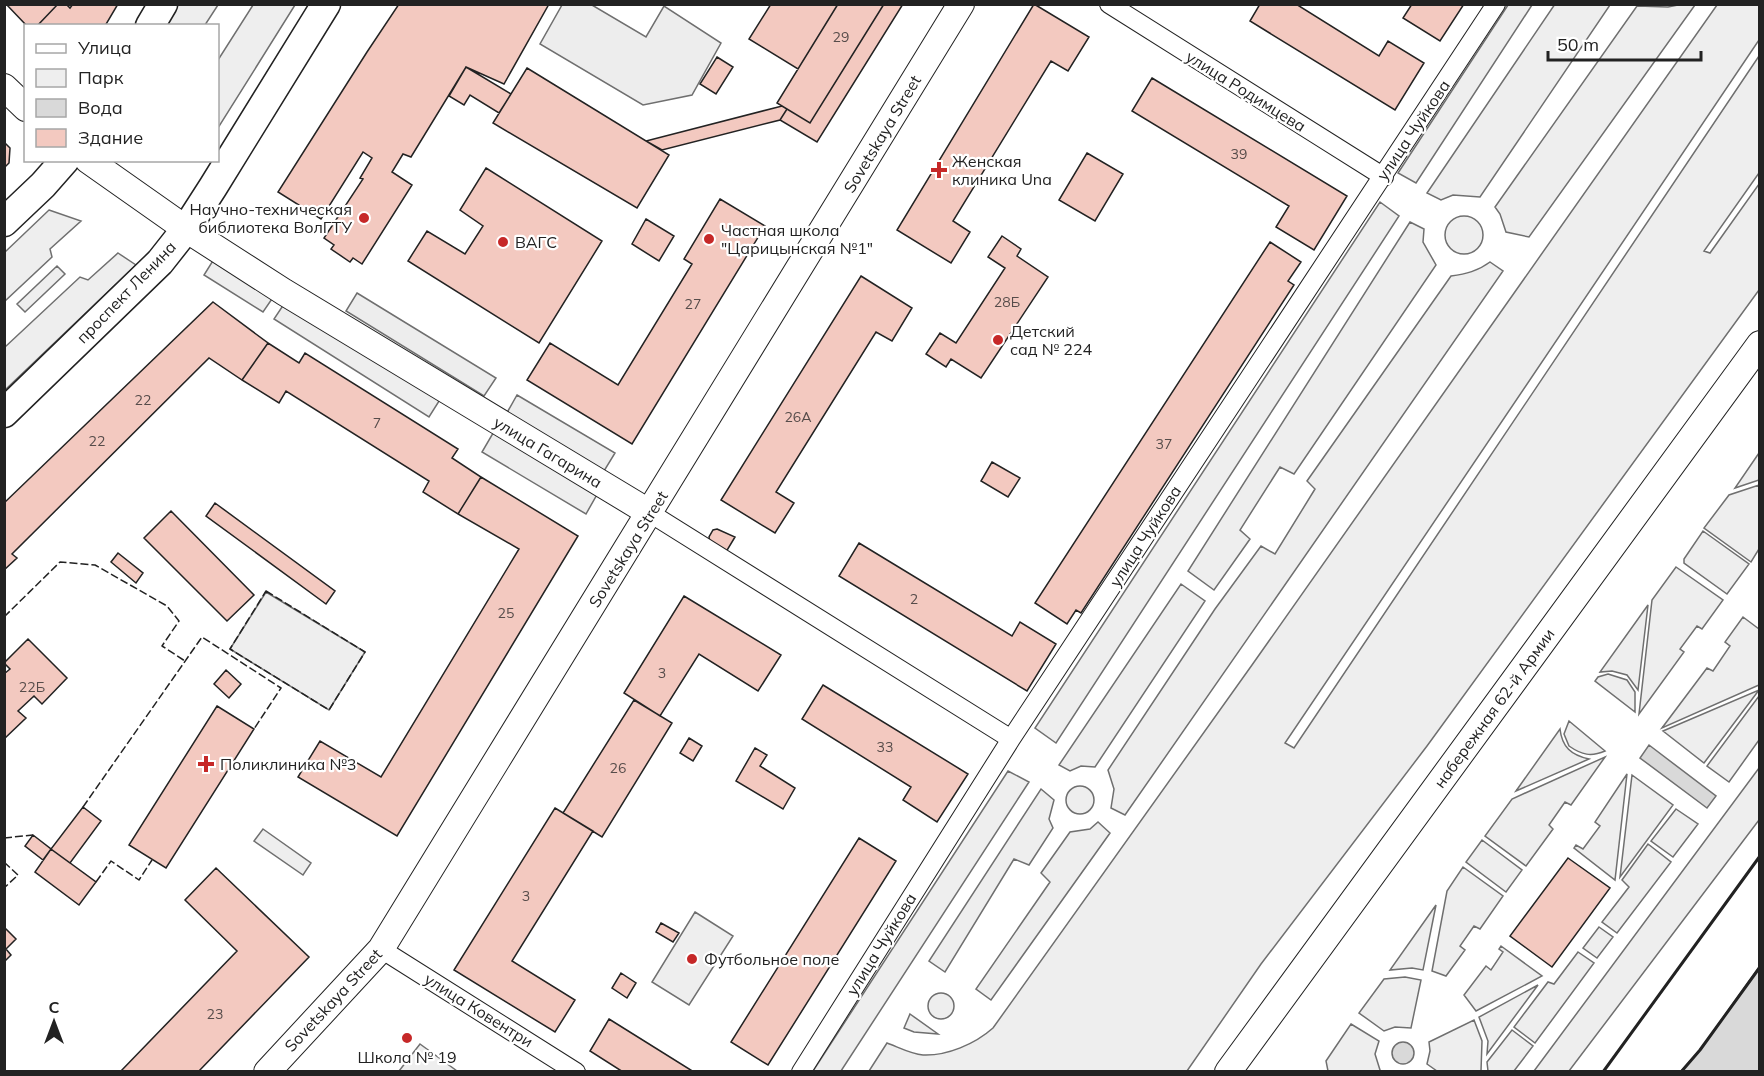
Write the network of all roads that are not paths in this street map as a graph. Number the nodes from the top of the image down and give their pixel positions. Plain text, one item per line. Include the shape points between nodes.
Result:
1 (163, 4) edge
2 (326, 4) edge
3 (961, 4) edge
4 (1109, 4) edge
5 (1496, 4) edge
6 (151, 24) edge
7 (4, 87) edge
8 (24, 106) edge
9 (63, 162) edge
10 (91, 162) edge
11 (1384, 177) junction
12 (4, 222) edge
13 (186, 229) junction
14 (1760, 344) edge
15 (4, 413) edge
16 (650, 513) junction
17 (1011, 739) junction
18 (381, 949) junction
19 (267, 1071) edge
20 (576, 1071) edge
21 (801, 1071) edge
22 (1228, 1071) edge

1 - 6 main road
2 - 13 main road, проспект Ленина
3 - 16 street, Sovetskaya Street
4 - 11 street, улица Родимцева
5 - 11 street, улица Чуйкова
7 - 8 street
9 - 12 main road
10 - 13 street, улица Гагарина
11 - 17 street, улица Чуйкова
13 - 15 main road, проспект Ленина via 160,262
13 - 16 street, улица Гагарина
14 - 22 street, набережная 62-й Армии
16 - 17 street, улица Гагарина
16 - 18 street, Sovetskaya Street
17 - 21 street, улица Чуйкова
18 - 19 street, Sovetskaya Street
18 - 20 street, улица Ковентри

